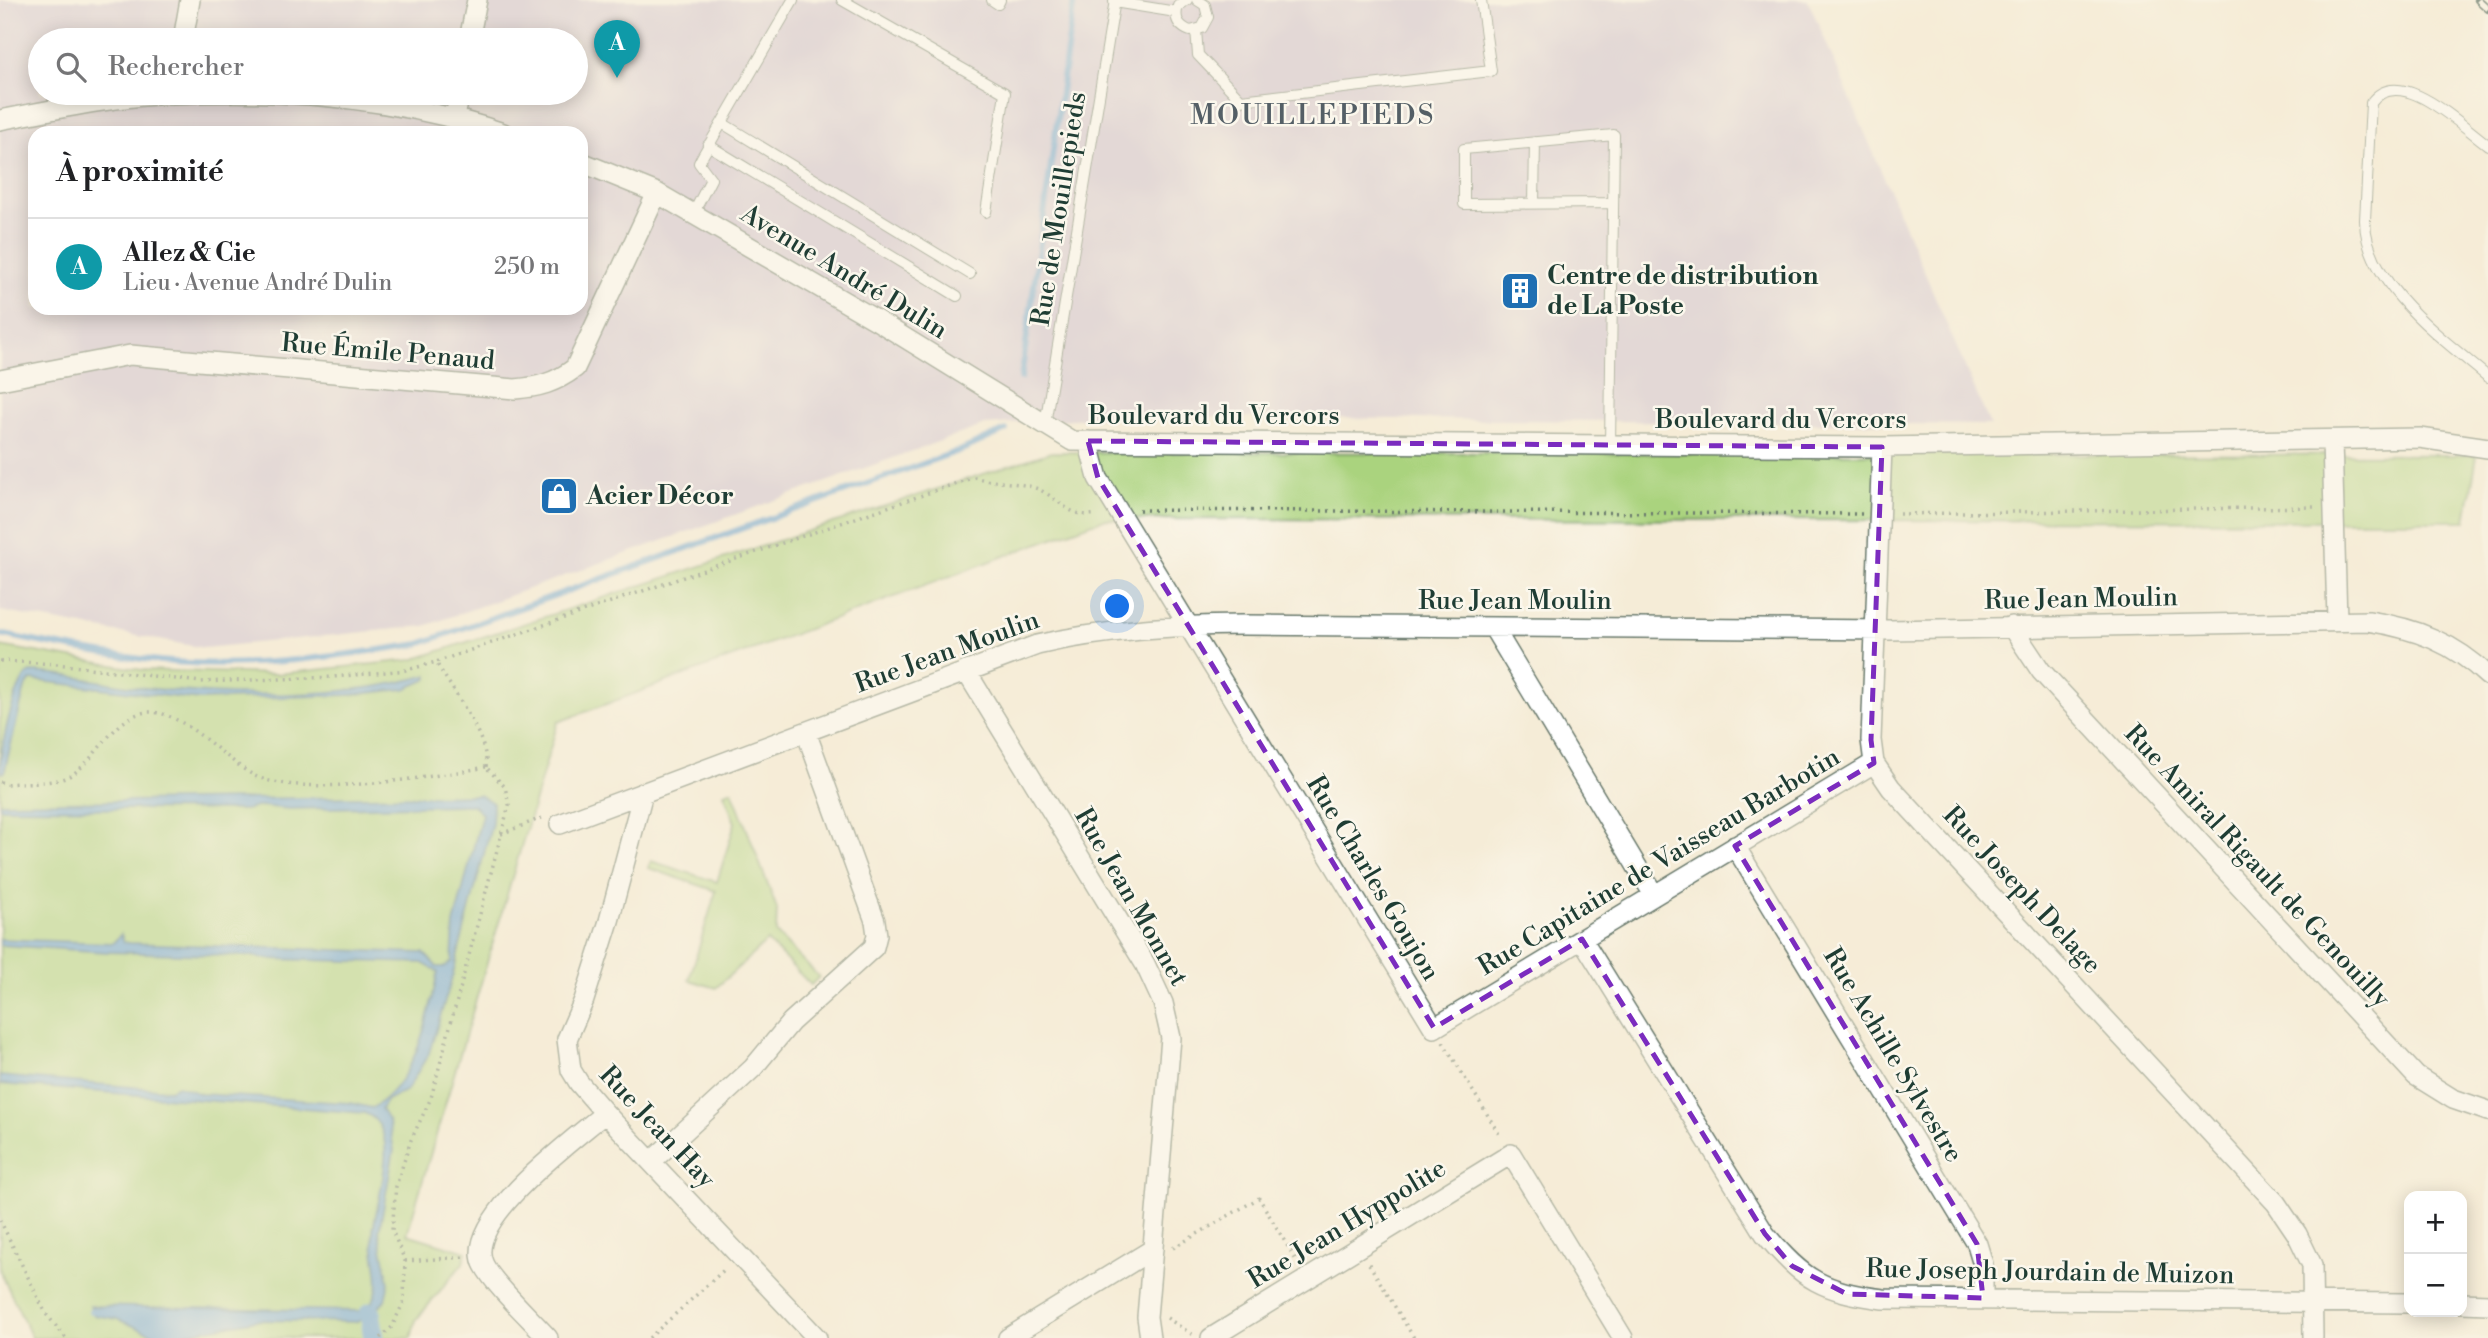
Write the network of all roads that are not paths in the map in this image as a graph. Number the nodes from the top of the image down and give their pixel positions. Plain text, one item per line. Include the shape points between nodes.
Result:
1 (190, 0) edge
2 (477, 0) edge
3 (793, 0) edge
4 (842, 0) edge
5 (992, 0) edge
6 (1000, 0) edge
7 (1187, 0) edge
8 (1481, 0) edge
9 (1114, 1) edge
10 (1205, 2) edge
11 (1176, 12) junction
12 (185, 28) edge
13 (471, 28) edge
14 (1196, 30) junction
15 (77, 105) edge
16 (369, 105) edge
17 (458, 105) edge
18 (455, 117) junction
19 (0, 120) edge
20 (722, 123) junction
21 (482, 126) edge
22 (1535, 142) junction
23 (709, 145) junction
24 (2488, 145) edge
25 (588, 165) edge
26 (657, 193) junction
27 (1613, 203) junction
28 (1534, 204) junction
29 (986, 212) dead end
30 (693, 214) junction
31 (970, 274) dead end
32 (957, 296) dead end
33 (2488, 377) edge
34 (0, 380) edge
35 (1045, 425) junction
36 (2332, 440) junction
37 (1080, 441) junction
38 (1610, 445) junction
39 (1882, 447) junction
40 (2488, 448) edge
41 (2337, 620) junction
42 (1189, 626) junction
43 (2011, 626) junction
44 (1493, 627) junction
45 (1874, 629) junction
46 (966, 671) junction
47 (2488, 676) edge
48 (806, 732) junction
49 (1874, 763) junction
50 (643, 793) junction
51 (561, 824) road end
52 (1735, 846) junction
53 (1654, 895) junction
54 (1582, 939) junction
55 (1434, 1028) joint
56 (2488, 1111) edge
57 (605, 1113) junction
58 (652, 1161) junction
59 (1162, 1249) junction
60 (1983, 1298) junction
61 (2314, 1301) junction
62 (2404, 1303) edge
63 (2467, 1303) edge
64 (2488, 1304) edge
65 (548, 1338) edge
66 (817, 1338) edge
67 (1008, 1338) edge
68 (1150, 1338) edge
69 (1211, 1338) edge
70 (1623, 1338) edge
71 (2313, 1338) edge

1 - 12 street
2 - 13 street
3 - 20 lane
4 - 29 lane via 1005,93
5 - 6 lane via 998,4
7 - 11 lane
8 - 14 lane via 1491,71 1241,100 1198,55
9 - 11 lane
9 - 35 lane, Rue de Mouillepieds
10 - 14 lane via 1208,17
11 - 14 lane via 1184,29
15 - 19 street
16 - 18 street
17 - 18 street
18 - 21 street
20 - 23 lane
20 - 31 lane
22 - 27 lane via 1614,135
22 - 28 lane
22 - 28 lane via 1464,149 1464,204
23 - 30 lane via 699,163 711,179
23 - 32 lane
24 - 33 lane via 2412,90 2396,87 2377,94 2371,103 2365,238 2371,258 2385,280 2442,338
25 - 26 street, Avenue André Dulin
26 - 30 street, Avenue André Dulin
26 - 34 street, Rue Émile Penaud via 575,368 538,387 515,389 130,355
27 - 28 lane
27 - 38 lane
30 - 35 street, Avenue André Dulin
35 - 37 street, Avenue André Dulin
36 - 39 street, Boulevard du Vercors
36 - 40 street, Boulevard du Vercors via 2420,438
36 - 41 street
37 - 38 street, Boulevard du Vercors
37 - 42 street, Rue Charles Goujon
38 - 39 street, Boulevard du Vercors
39 - 45 street
41 - 43 street, Rue Jean Moulin
41 - 47 street, Rue Jean Moulin via 2414,630 2468,657
42 - 44 street, Rue Jean Moulin
42 - 46 street, Rue Jean Moulin via 1086,634 1037,645
42 - 55 street, Rue Charles Goujon
43 - 45 street, Rue Jean Moulin
43 - 56 street, Rue Amiral Rigault de Genouilly via 2041,671 2416,1076 2453,1099
44 - 45 street, Rue Jean Moulin
44 - 53 street
45 - 49 street
46 - 48 street, Rue Jean Moulin
46 - 59 street, Rue Jean Monnet via 1144,964 1163,1003 1171,1038
48 - 50 street, Rue Jean Moulin
48 - 58 street via 875,921 874,947
49 - 52 street, Rue Capitaine de Vaisseau Barbotin
49 - 61 street, Rue Joseph Delage via 1891,788 2276,1203 2312,1265
50 - 51 street, Rue Jean Moulin
50 - 57 street, Rue Jean Hay via 605,934 567,1039 571,1070
52 - 53 street, Rue Capitaine de Vaisseau Barbotin
52 - 60 street, Rue Achille Sylvestre via 1977,1244 1983,1264
53 - 54 street, Rue Capitaine de Vaisseau Barbotin
54 - 55 street, Rue Capitaine de Vaisseau Barbotin
54 - 60 street, Rue Joseph Jourdain de Muizon via 1765,1234 1792,1266 1847,1294 1883,1299
57 - 58 street, Rue Jean Hay
57 - 65 street via 493,1216 482,1241 484,1265
58 - 66 street, Rue Jean Hay
59 - 67 street
59 - 68 street, Rue Jean Monnet via 1147,1317
60 - 61 street, Rue Joseph Jourdain de Muizon
61 - 62 street, Rue Joseph Jourdain de Muizon
61 - 71 street, Rue Joseph Delage
63 - 64 street
69 - 70 street, Rue Jean Hyppolite via 1511,1154

